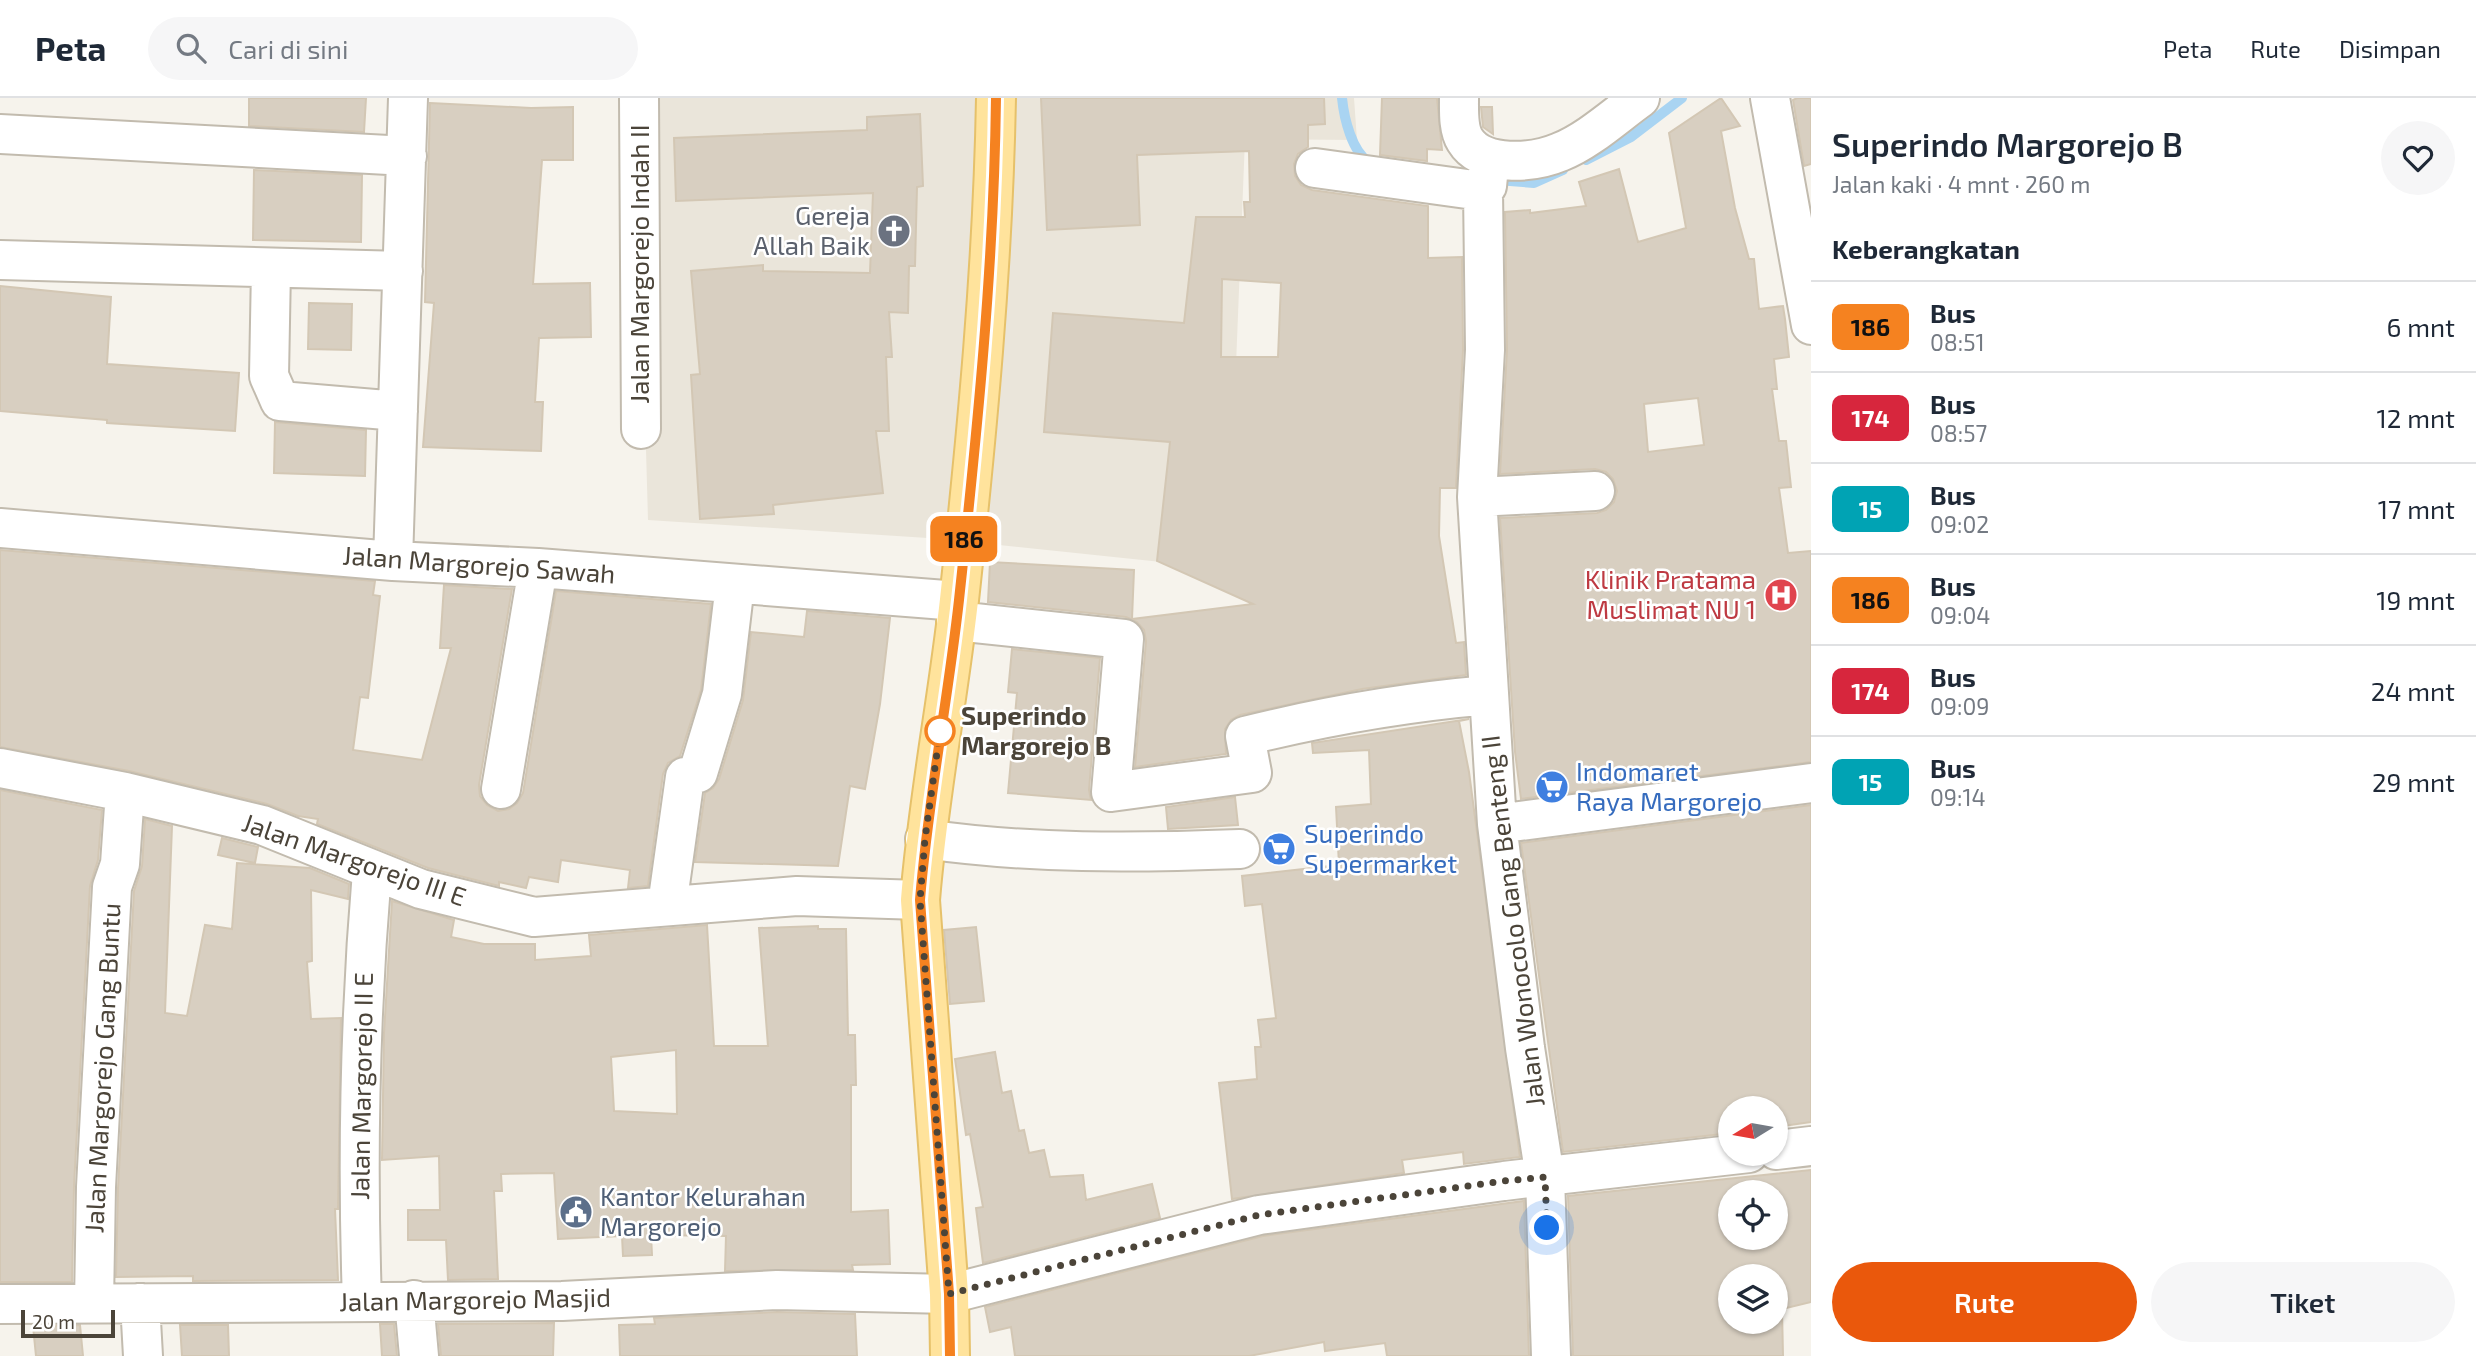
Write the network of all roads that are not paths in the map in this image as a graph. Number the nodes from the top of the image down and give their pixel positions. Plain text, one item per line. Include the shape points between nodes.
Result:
1 (408, 98) edge
2 (639, 98) edge
3 (996, 98) edge
4 (1460, 98) edge
5 (1640, 98) edge
6 (1770, 98) edge
7 (0, 134) edge
8 (407, 156) junction
9 (1315, 168) dead end
10 (1487, 174) junction
11 (0, 260) edge
12 (271, 268) junction
13 (403, 271) junction
14 (1811, 325) edge
15 (398, 411) junction
16 (641, 429) dead end
17 (1595, 491) dead end
18 (1477, 497) junction
19 (0, 528) edge
20 (393, 561) junction
21 (538, 568) junction
22 (735, 584) junction
23 (957, 611) junction
24 (1489, 695) junction
25 (0, 768) edge
26 (1811, 783) edge
27 (501, 789) dead end
28 (125, 792) junction
29 (1497, 824) junction
30 (925, 839) junction
31 (1240, 849) dead end
32 (372, 871) junction
33 (920, 900) junction
34 (667, 906) junction
35 (1811, 1146) edge
36 (1788, 1149) edge
37 (1718, 1157) edge
38 (1545, 1177) junction
39 (949, 1294) junction
40 (414, 1300) junction
41 (362, 1301) junction
42 (94, 1303) junction
43 (139, 1303) junction
44 (0, 1304) edge
45 (143, 1356) edge
46 (419, 1356) edge
47 (950, 1356) edge
48 (1550, 1356) edge

1 - 8 street
2 - 16 street, Jalan Margorejo Indah II
3 - 23 main road via 994,228
4 - 10 street via 1464,138
5 - 10 street via 1560,152 1502,160
6 - 14 street
7 - 8 street
8 - 13 street
9 - 10 street
10 - 18 street, Jalan Wonocolo Gang Benteng II
11 - 12 street
12 - 13 street
12 - 15 street via 269,376 280,401
13 - 15 street
15 - 20 street
17 - 18 street
18 - 24 street, Jalan Wonocolo Gang Benteng II
19 - 20 street, Jalan Margorejo Sawah
20 - 21 street, Jalan Margorejo Sawah
21 - 22 street, Jalan Margorejo Sawah
21 - 27 street
22 - 23 street, Jalan Margorejo Sawah
22 - 34 street via 722,694 692,775
23 - 24 street, Jalan Margorejo Sawah via 1124,639 1111,792 1252,773 1245,736 1312,719
23 - 30 main road
24 - 29 street, Jalan Wonocolo Gang Benteng II
25 - 28 street, Jalan Margorejo III E
26 - 29 street
28 - 32 street, Jalan Margorejo III E via 262,825
28 - 42 street, Jalan Margorejo Gang Buntu via 120,864 111,897
29 - 38 street, Jalan Wonocolo Gang Benteng II
30 - 31 street via 974,846 1122,853
30 - 33 main road
32 - 34 street, Jalan Margorejo III E via 421,889 534,917
32 - 41 street, Jalan Margorejo II E via 362,994
33 - 34 street, Jalan Margorejo III E via 797,896
33 - 39 main road
35 - 36 street
37 - 38 street, Jalan Margorejo Masjid
38 - 39 street, Jalan Margorejo Masjid via 1259,1215
38 - 48 street, Jalan Wonocolo Gang Benteng II
39 - 40 street, Jalan Margorejo Masjid via 777,1290 562,1301
39 - 47 main road
40 - 41 street, Jalan Margorejo Masjid
40 - 46 street
41 - 43 street, Jalan Margorejo Masjid
42 - 43 street, Jalan Margorejo Masjid
42 - 44 street, Jalan Margorejo Masjid
43 - 45 street

